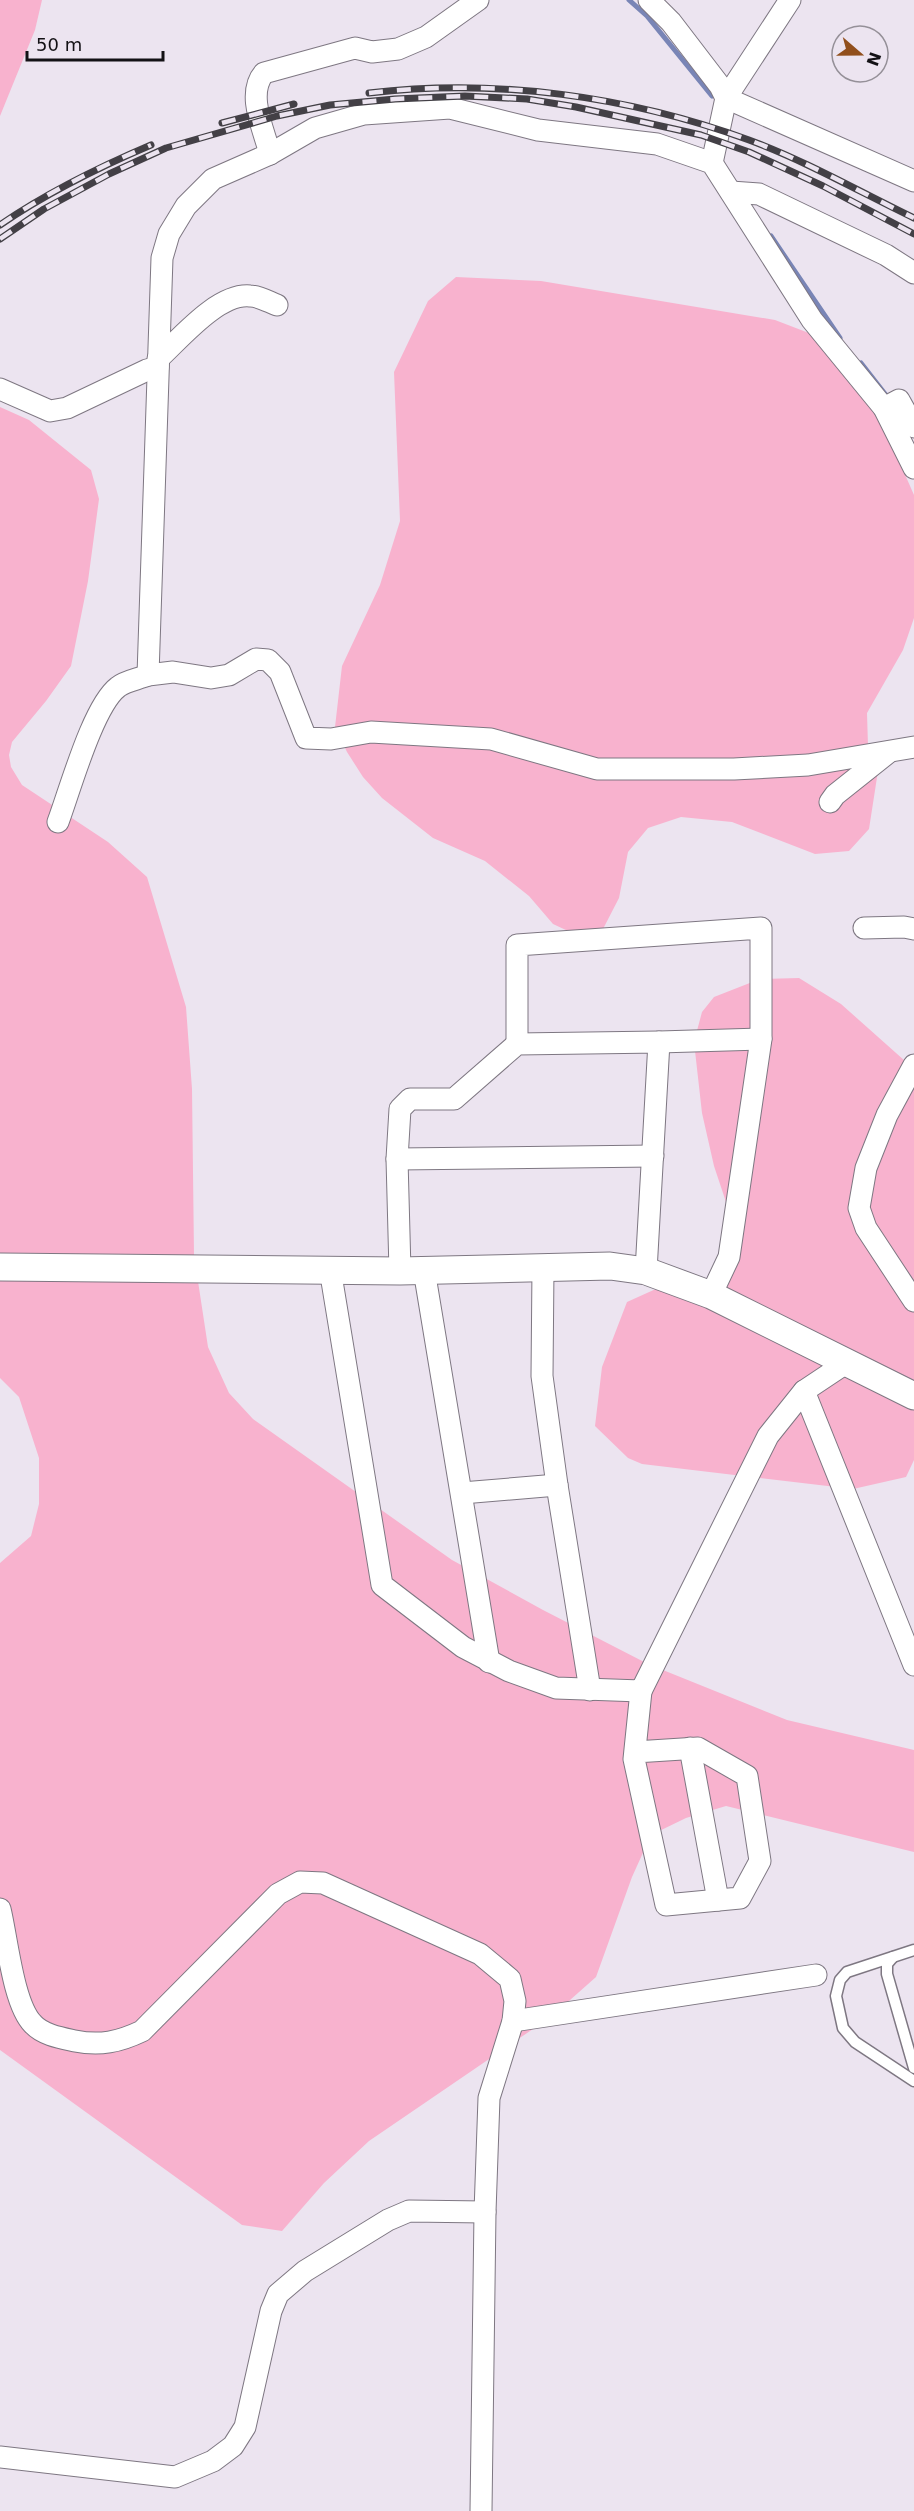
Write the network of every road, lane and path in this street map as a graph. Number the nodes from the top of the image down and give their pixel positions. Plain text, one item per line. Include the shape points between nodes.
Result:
1 (478, 0) edge
2 (649, 0) edge
3 (790, 0) edge
4 (726, 98) junction
5 (270, 154) junction
6 (712, 163) junction
7 (914, 181) edge
8 (730, 192) junction
9 (914, 273) edge
10 (277, 305) dead end
11 (158, 363) junction
12 (0, 389) edge
13 (890, 405) junction
14 (914, 427) edge
15 (914, 468) edge
16 (148, 675) junction
17 (914, 747) edge
18 (892, 750) junction
19 (830, 802) dead end
20 (58, 822) dead end
21 (864, 928) dead end
22 (914, 929) edge
23 (762, 1039) junction
24 (659, 1042) junction
25 (517, 1044) junction
26 (914, 1065) edge
27 (652, 1156) junction
28 (397, 1159) junction
29 (0, 1267) edge
30 (543, 1268) junction
31 (330, 1269) junction
32 (412, 1270) junction
33 (646, 1271) junction
34 (711, 1295) junction
35 (914, 1301) edge
36 (846, 1363) junction
37 (804, 1391) junction
38 (914, 1396) edge
39 (557, 1485) junction
40 (462, 1493) junction
41 (489, 1662) junction
42 (914, 1665) edge
43 (590, 1690) junction
44 (641, 1691) junction
45 (690, 1748) junction
46 (635, 1752) junction
47 (718, 1900) junction
48 (0, 1909) edge
49 (914, 1950) edge
50 (893, 1957) junction
51 (816, 1975) dead end
52 (513, 2021) junction
53 (914, 2068) edge
54 (914, 2081) edge
55 (485, 2212) junction
56 (0, 2457) edge
57 (481, 2511) edge

1 - 5 street via 426,37 398,49 372,52 355,48 264,73 257,85 256,100
2 - 4 street via 678,31
3 - 4 street
4 - 6 street
4 - 7 street
5 - 6 street via 315,128 364,114 450,108 538,130 657,144
5 - 11 street via 213,179 186,206 169,234 162,258
6 - 8 street
8 - 9 street via 759,194 886,255
8 - 13 street via 812,320
10 - 11 street via 251,296 233,297 214,308
11 - 12 street via 68,408 51,411
11 - 16 street
13 - 14 street via 899,400
13 - 15 street
16 - 18 street via 173,672 211,678 229,675 256,659 268,660 280,672 306,738 331,739 371,732 491,739 597,769 808,765
16 - 20 street via 119,686 106,699
17 - 18 street
18 - 19 street
21 - 22 street
23 - 24 street
23 - 25 street via 761,928 517,945
23 - 34 street via 729,1257
24 - 25 street
24 - 27 street
25 - 28 street via 454,1100 410,1099 400,1109
26 - 35 street via 887,1115 866,1168 859,1208 866,1228
27 - 28 street
27 - 33 street
28 - 32 street
29 - 31 street
30 - 32 street
30 - 33 street via 610,1266
30 - 39 street via 542,1376
31 - 32 street
31 - 41 street via 382,1584 463,1647
32 - 40 street
33 - 34 street
34 - 36 street
36 - 37 street
36 - 38 street
37 - 42 street
37 - 44 street via 768,1436
39 - 40 street
39 - 43 street
40 - 41 street
41 - 43 street via 556,1688
43 - 44 street
44 - 46 street
45 - 46 street
45 - 47 street
45 - 47 street via 698,1748 747,1776 760,1861 740,1898
46 - 47 street via 666,1905
48 - 52 street via 25,2011 33,2025 57,2038 94,2045 121,2041 142,2031 278,1894 300,1882 323,1883 480,1954 510,1979 515,2001
49 - 50 lane
50 - 53 lane via 887,1964 887,1974
50 - 54 lane via 847,1972 840,1980 836,1996 843,2028 855,2043
51 - 52 street
52 - 55 street via 489,2098
55 - 56 street via 409,2211 305,2271 278,2294 245,2427 233,2446 213,2462 175,2477
55 - 57 street

